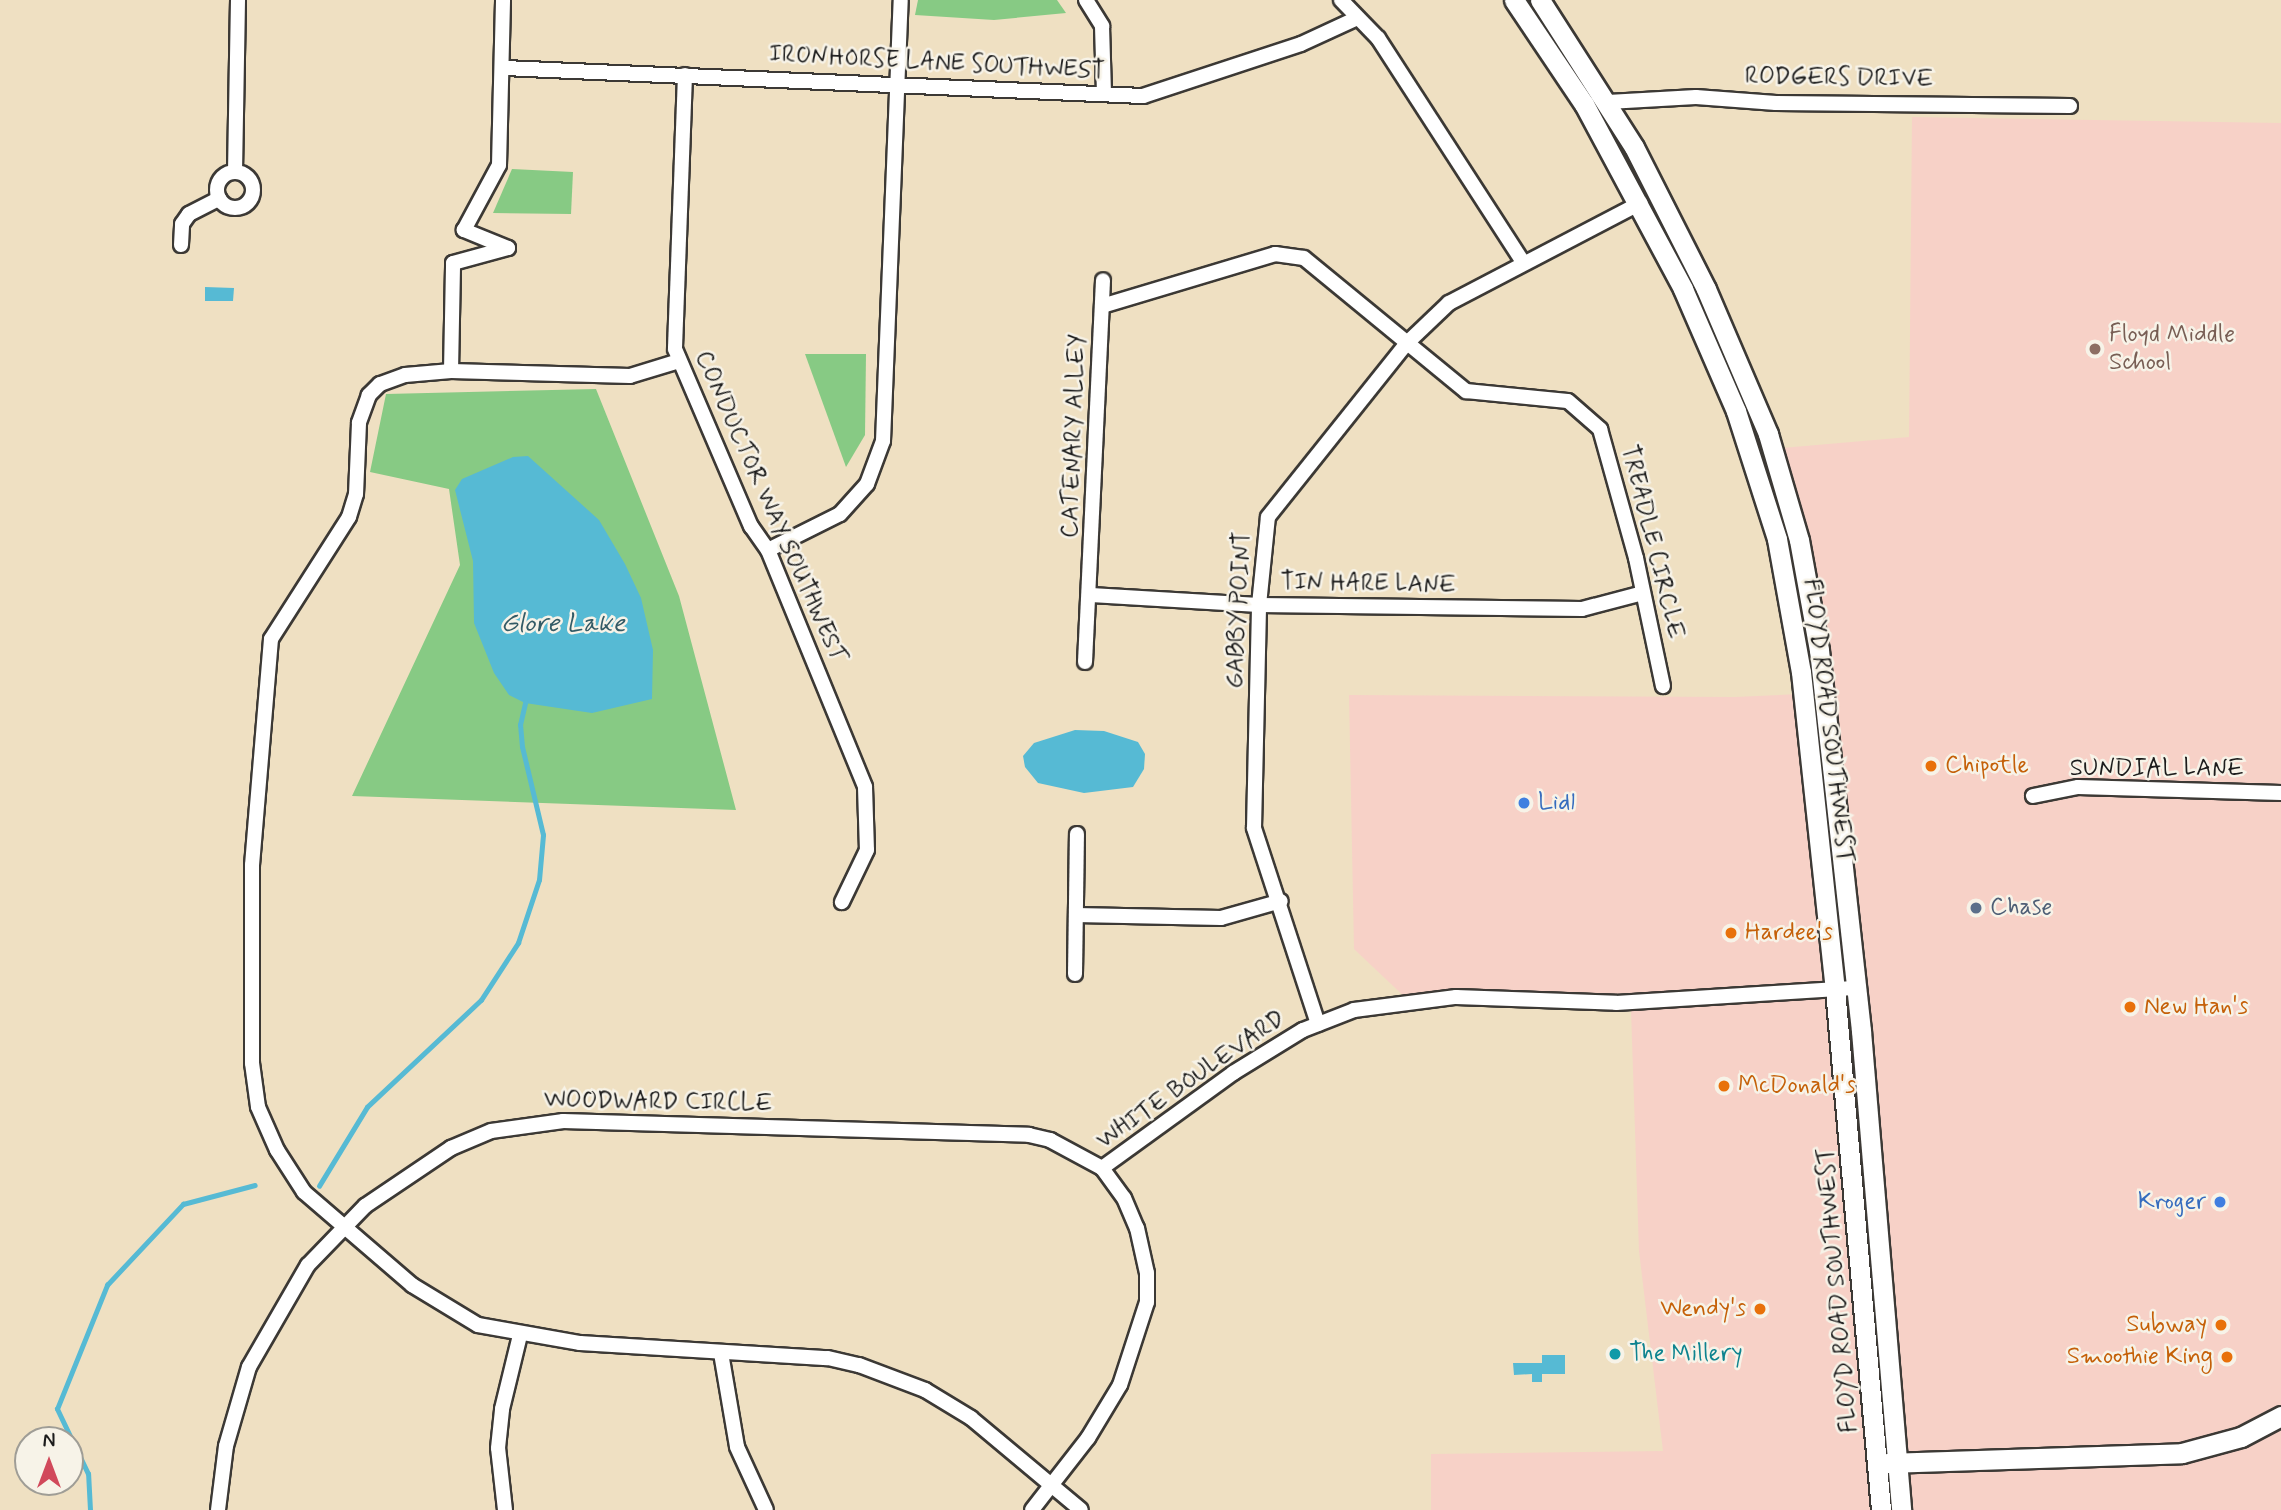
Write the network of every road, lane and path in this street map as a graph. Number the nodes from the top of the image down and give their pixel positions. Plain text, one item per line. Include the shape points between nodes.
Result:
1 (238, 0) edge
2 (503, 0) edge
3 (901, 0) edge
4 (1086, 0) edge
5 (1341, 0) edge
6 (1541, 0) edge
7 (1518, 6) edge
8 (1355, 19) junction
9 (504, 68) junction
10 (685, 75) junction
11 (899, 82) junction
12 (1104, 94) junction
13 (1608, 102) junction
14 (2070, 106) dead end
15 (235, 172) junction
16 (219, 199) junction
17 (1640, 204) junction
18 (181, 245) dead end
19 (1523, 262) junction
20 (1103, 280) dead end
21 (1102, 306) junction
22 (1407, 343) junction
23 (679, 361) junction
24 (451, 371) junction
25 (768, 550) junction
26 (1643, 593) junction
27 (1091, 595) junction
28 (1259, 605) junction
29 (1084, 662) dead end
30 (1663, 686) dead end
31 (2281, 793) edge
32 (2033, 796) dead end
33 (1077, 834) dead end
34 (1280, 901) junction
35 (842, 902) dead end
36 (1076, 915) junction
37 (1074, 974) dead end
38 (1845, 988) junction
39 (1318, 1024) junction
40 (1102, 1168) junction
41 (346, 1227) junction
42 (520, 1335) junction
43 (721, 1353) junction
44 (2281, 1416) edge
45 (1898, 1463) junction
46 (1877, 1464) junction
47 (1052, 1486) junction
48 (218, 1510) edge
49 (505, 1510) edge
50 (766, 1510) edge
51 (1032, 1510) edge
52 (1081, 1510) edge
53 (1881, 1510) edge
54 (1901, 1510) edge

1 - 15 street
2 - 9 street
3 - 11 street
4 - 12 street via 1102,26
5 - 8 street
6 - 7 street
6 - 13 main road, FLOYD ROAD SOUTHWEST
7 - 17 main road, FLOYD ROAD SOUTHWEST via 1584,104
8 - 12 street, IRONHORSE LANE SOUTHWEST via 1301,44 1143,96
8 - 19 street via 1378,38
9 - 10 street, IRONHORSE LANE SOUTHWEST
9 - 24 street via 499,165 464,230 508,248 453,263
10 - 11 street, IRONHORSE LANE SOUTHWEST
10 - 23 street, CONDUCTOR WAY SOUTHWEST via 675,322
11 - 12 street, IRONHORSE LANE SOUTHWEST
11 - 25 street via 883,441 867,484 839,514
13 - 14 street, RODGERS DRIVE via 1696,97 1776,103
13 - 38 main road, FLOYD ROAD SOUTHWEST via 1744,371 1788,497 1819,650
15 - 16 street via 219,181
15 - 16 street via 251,181 251,198 236,208
16 - 18 street via 189,214 182,224
17 - 19 street, GABBY POINT
17 - 38 main road, FLOYD ROAD SOUTHWEST via 1736,411 1777,539 1801,672
19 - 22 street, GABBY POINT via 1449,303
20 - 21 street, CATENARY ALLEY
21 - 22 street, TREADLE CIRCLE via 1134,300 1236,264 1285,255 1304,258
21 - 27 street, CATENARY ALLEY
22 - 26 street, TREADLE CIRCLE via 1466,391 1568,401 1600,429
22 - 28 street, GABBY POINT via 1268,517
23 - 24 street via 630,376
23 - 25 street, CONDUCTOR WAY SOUTHWEST via 751,526
24 - 41 street via 405,375 380,384 369,395 359,423 356,494 349,517 271,639 252,865 252,1063 257,1107 304,1192
25 - 35 street, CONDUCTOR WAY SOUTHWEST via 865,788 867,850
26 - 28 street, TIN HARE LANE via 1582,608
26 - 30 street, TREADLE CIRCLE
27 - 28 street, TIN HARE LANE
27 - 29 street
28 - 34 street, GABBY POINT via 1254,828
31 - 32 street, SUNDIAL LANE via 2078,787
33 - 36 street
34 - 36 street via 1221,918
34 - 39 street, GABBY POINT
36 - 37 street
38 - 39 street, WHITE BOULEVARD via 1616,1003 1456,998 1390,1002
38 - 45 main road, FLOYD ROAD SOUTHWEST via 1872,1136
38 - 46 main road, FLOYD ROAD SOUTHWEST
39 - 40 street, WHITE BOULEVARD via 1233,1073
40 - 41 street, WOODWARD CIRCLE via 1050,1140 1029,1135 603,1122 522,1124 451,1147 394,1183
40 - 47 street, WHITE BOULEVARD via 1124,1198 1137,1228 1147,1273 1147,1301 1120,1385
41 - 42 street via 447,1310 478,1325
41 - 48 street, WOODWARD CIRCLE via 305,1268 249,1367 226,1446
42 - 43 street
42 - 49 street via 502,1409 498,1448
43 - 47 street via 828,1358 925,1390 971,1418
43 - 50 street via 737,1447
44 - 45 main road via 2241,1437 2182,1453
45 - 46 main road
45 - 54 main road, FLOYD ROAD SOUTHWEST
46 - 53 main road, FLOYD ROAD SOUTHWEST
47 - 51 street, WHITE BOULEVARD
47 - 52 street

